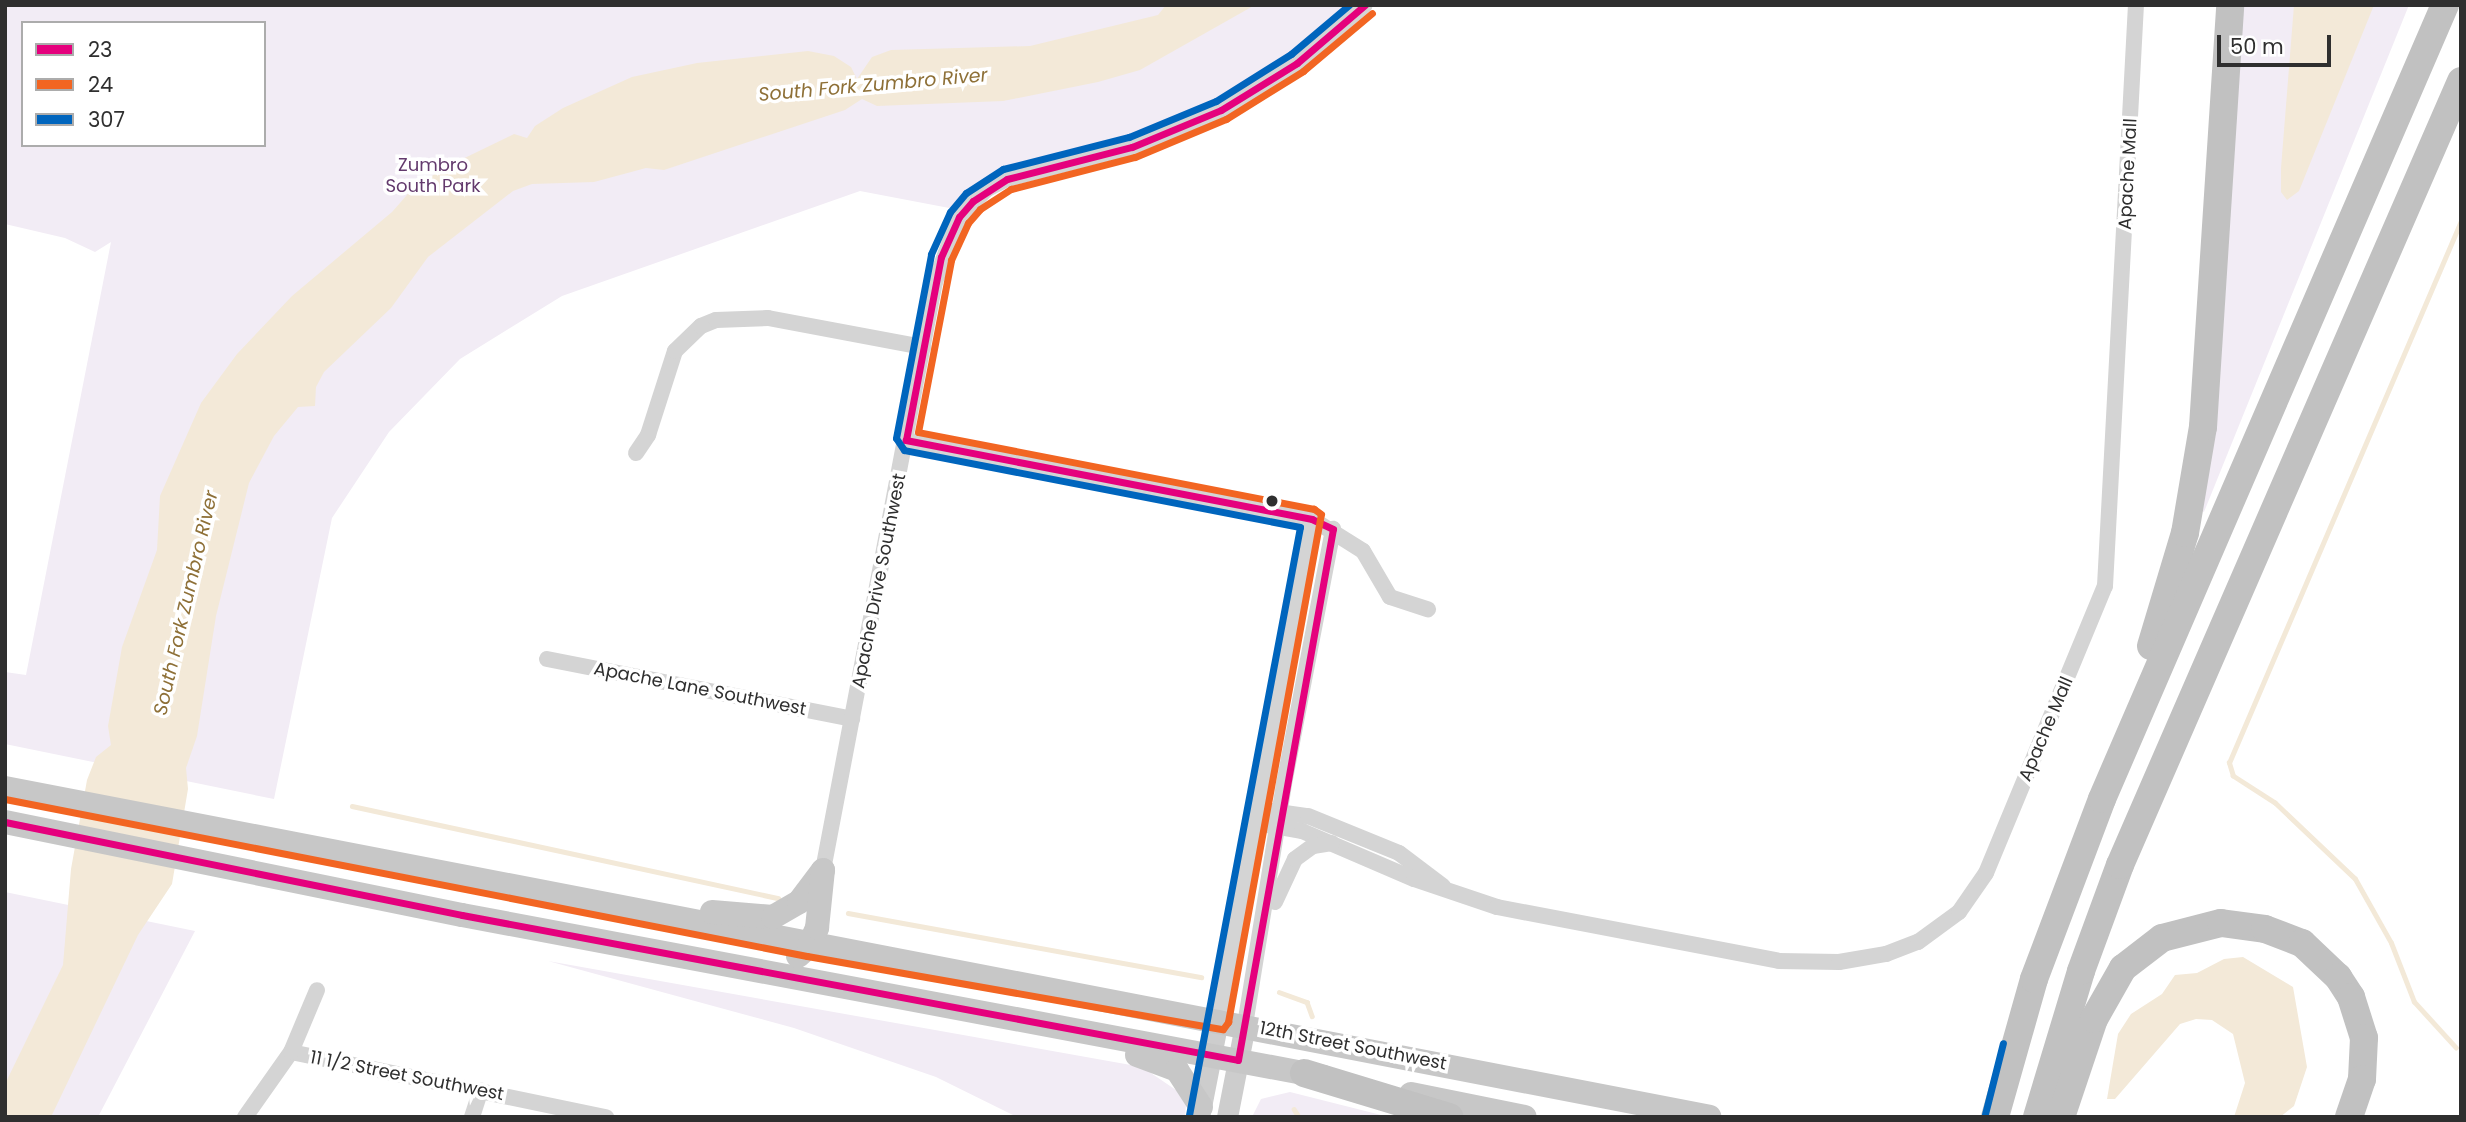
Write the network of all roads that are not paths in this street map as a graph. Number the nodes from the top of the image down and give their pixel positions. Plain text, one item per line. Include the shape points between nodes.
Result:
1 (1365, 5) edge
2 (2136, 5) edge
3 (2230, 5) edge
4 (2445, 5) edge
5 (2461, 81) edge
6 (923, 347) junction
7 (906, 440) junction
8 (636, 453) dead end
9 (1312, 519) junction
10 (1333, 528) junction
11 (1428, 610) dead end
12 (547, 659) dead end
13 (852, 719) junction
14 (5, 788) edge
15 (2102, 799) junction
16 (1257, 816) junction
17 (1280, 820) junction
18 (5, 822) edge
19 (1336, 843) junction
20 (823, 870) junction
21 (1448, 891) junction
22 (823, 904) junction
23 (618, 906) junction
24 (1261, 944) junction
25 (809, 946) junction
26 (677, 956) junction
27 (903, 964) junction
28 (317, 990) dead end
29 (1219, 1020) junction
30 (1245, 1025) junction
31 (1109, 1035) junction
32 (291, 1052) junction
33 (1211, 1056) junction
34 (1238, 1060) junction
35 (1304, 1073) junction
36 (481, 1090) junction
37 (1200, 1112) edge
38 (246, 1117) edge
39 (472, 1117) edge
40 (606, 1117) edge
41 (1227, 1117) edge
42 (1449, 1117) edge
43 (1525, 1117) edge
44 (1710, 1117) edge
45 (1995, 1117) edge
46 (2037, 1117) edge
47 (2061, 1117) edge
48 (2348, 1117) edge

1 - 6 street, Apache Drive Southwest via 1297,63 1222,110 1132,147 1025,173 988,189 959,217 950,234
2 - 21 street, Apache Mall via 2105,586 1975,891 1959,912 1908,947 1858,959 1805,963 1497,908
3 - 15 highway via 2197,471 2165,604
4 - 15 highway
5 - 46 highway via 2120,865 2081,971
6 - 7 street, Apache Drive Southwest
6 - 8 street via 768,318 716,320 694,332 675,351 648,435
7 - 9 street
7 - 13 street, Apache Drive Southwest
9 - 10 street
9 - 16 street
10 - 11 street via 1363,551 1390,597
10 - 17 street
12 - 13 street, Apache Lane Southwest
13 - 20 street, Apache Drive Southwest
14 - 23 main road, 12th Street Southwest
15 - 45 highway via 2034,979
16 - 17 street
16 - 29 street
17 - 19 street, Apache Mall
17 - 21 street via 1308,816 1399,853
17 - 24 street
18 - 26 main road, 12th Street Southwest
19 - 21 street, Apache Mall
19 - 24 street via 1322,843 1295,859 1285,872
20 - 22 main road
20 - 23 main road via 799,902 773,917
22 - 25 main road
22 - 27 main road via 835,934 887,951
23 - 25 main road, 12th Street Southwest
24 - 30 street
25 - 26 main road via 788,960
25 - 27 main road, 12th Street Southwest
26 - 31 main road, 12th Street Southwest
27 - 29 main road, 12th Street Southwest
28 - 32 street
29 - 30 main road, 12th Street Southwest
29 - 33 street
30 - 34 street
30 - 44 main road, 12th Street Southwest
31 - 33 main road, 12th Street Southwest
31 - 37 main road via 1128,1053 1177,1070
32 - 36 street, 11 1/2 Street Southwest
32 - 38 street
33 - 34 main road, 12th Street Southwest
33 - 37 street
34 - 35 main road, 12th Street Southwest
34 - 41 street
35 - 42 highway
35 - 43 main road, 12th Street Southwest
36 - 39 street
36 - 40 street, 11 1/2 Street Southwest
47 - 48 highway via 2094,1018 2123,968 2162,938 2221,923 2265,929 2302,943 2338,977 2351,997 2364,1038 2362,1079

